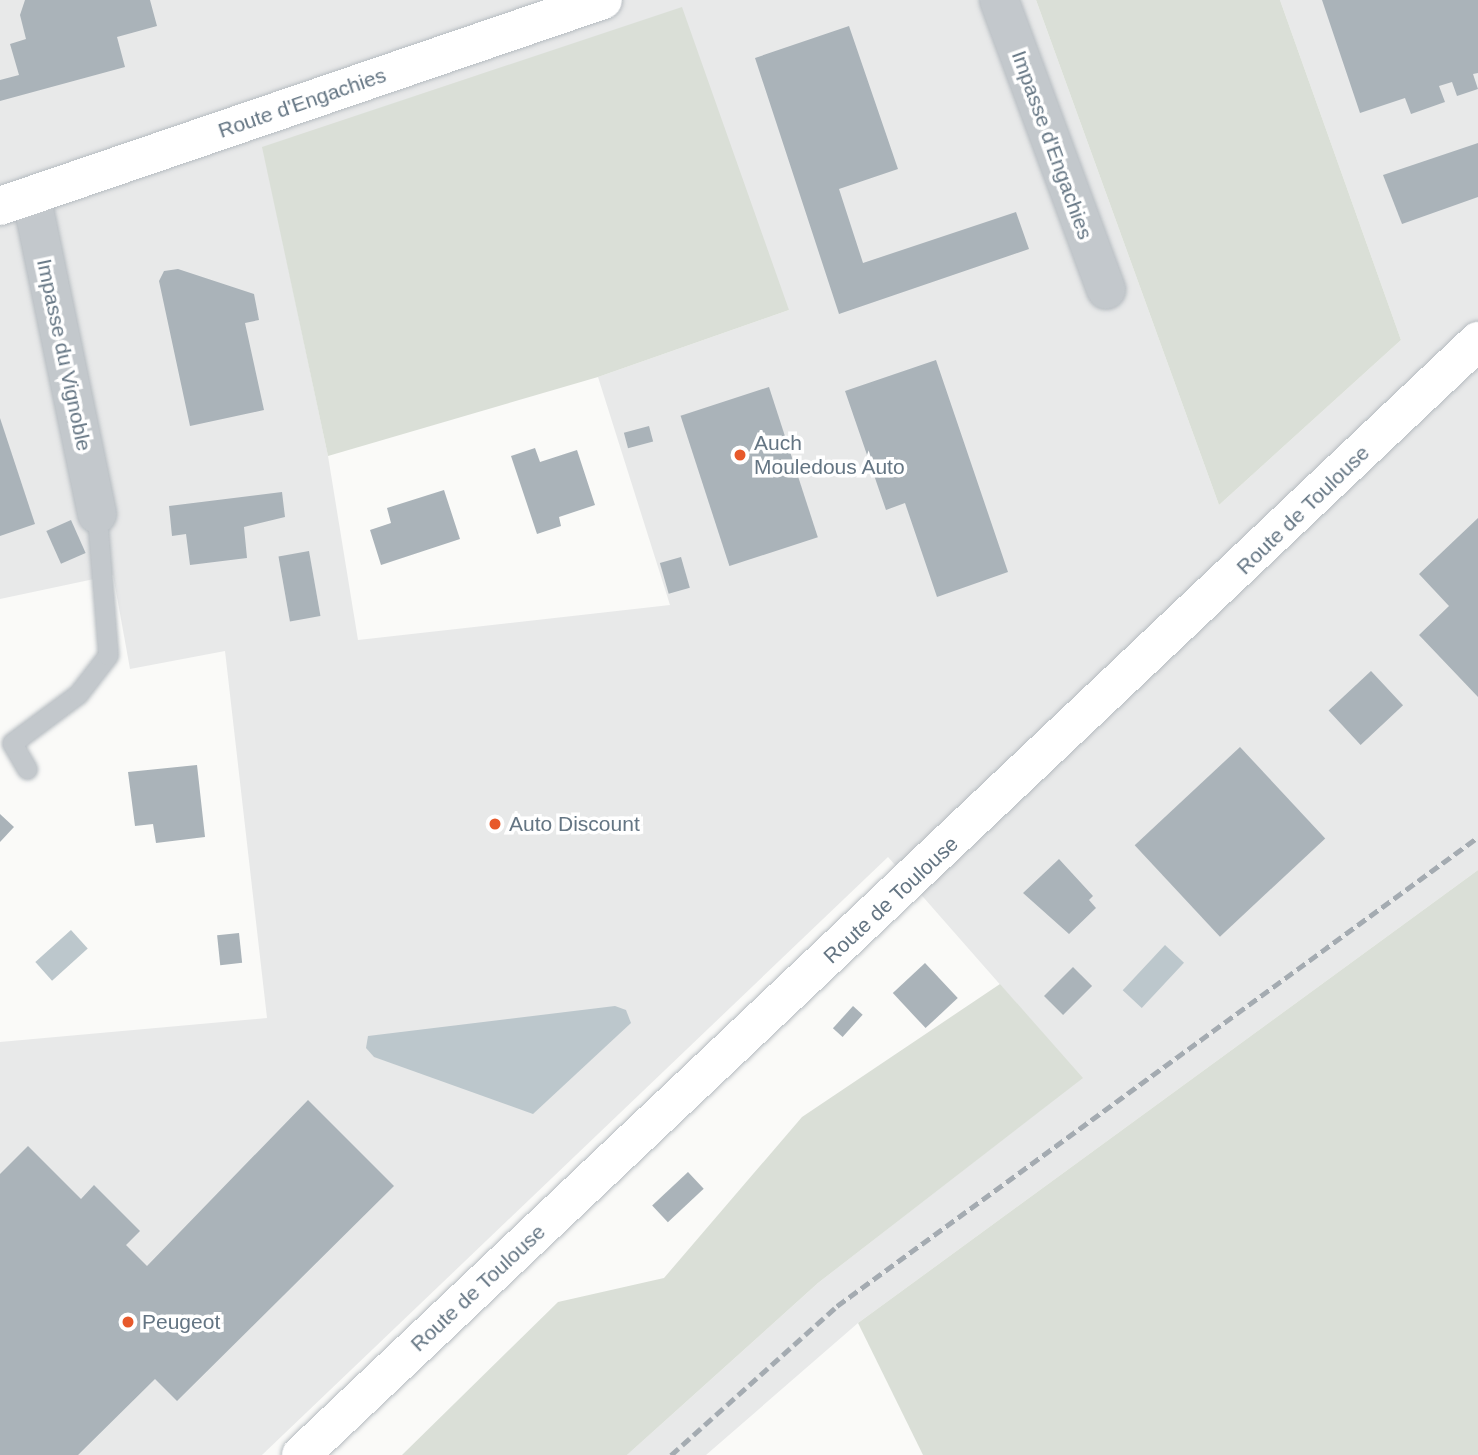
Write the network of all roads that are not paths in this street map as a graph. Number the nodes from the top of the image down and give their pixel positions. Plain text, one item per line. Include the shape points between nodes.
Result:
1 (603, 0) edge
2 (999, 0) edge
3 (15, 201) edge
4 (1106, 290) dead end
5 (1478, 341) edge
6 (97, 514) joint
7 (6, 749) edge
8 (27, 769) dead end
9 (301, 1455) edge

1 - 3 main road, Route d'Engachies
2 - 4 street, Impasse d'Engachies
3 - 6 street, Impasse du Vignoble
5 - 9 main road, Route de Toulouse
6 - 7 lane via 108,655 78,694
7 - 8 lane

